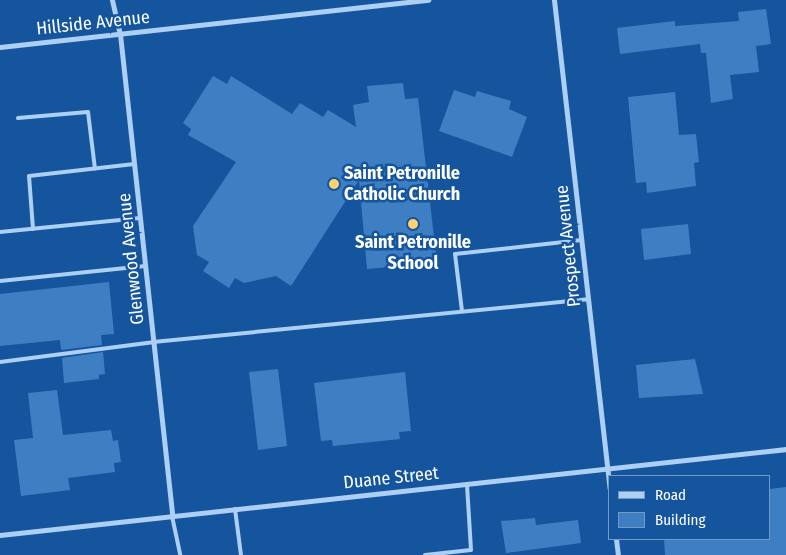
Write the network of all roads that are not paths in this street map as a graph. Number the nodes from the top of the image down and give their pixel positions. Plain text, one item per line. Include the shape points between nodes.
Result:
1 (112, 0) edge
2 (428, 0) edge
3 (554, 0) edge
4 (120, 34) junction
5 (0, 47) edge
6 (18, 118) dead end
7 (134, 164) junction
8 (95, 169) junction
9 (140, 218) junction
10 (34, 229) junction
11 (0, 232) edge
12 (581, 240) junction
13 (145, 266) junction
14 (0, 281) edge
15 (588, 299) junction
16 (462, 311) junction
17 (154, 342) junction
18 (0, 362) edge
19 (786, 450) edge
20 (607, 469) junction
21 (608, 476) edge
22 (467, 484) junction
23 (235, 509) junction
24 (172, 516) junction
25 (0, 535) edge
26 (616, 540) edge
27 (180, 555) edge
28 (241, 555) edge
29 (425, 555) edge
30 (618, 555) edge

1 - 4 street, Glenwood Avenue
2 - 4 street, Hillside Avenue
3 - 12 street, Prospect Avenue
4 - 5 street, Hillside Avenue
4 - 7 street, Glenwood Avenue
6 - 8 lane via 88,112
7 - 8 lane
7 - 9 street, Glenwood Avenue
8 - 10 lane via 29,176
9 - 10 lane
9 - 13 street, Glenwood Avenue
10 - 11 lane
12 - 15 street, Prospect Avenue
12 - 16 lane via 455,254
13 - 14 lane
13 - 17 street, Glenwood Avenue
15 - 16 lane
15 - 20 street, Prospect Avenue
16 - 17 lane
17 - 18 lane
17 - 24 street, Glenwood Avenue
19 - 20 street, Duane Street
20 - 21 street, Prospect Avenue
20 - 22 street, Duane Street
22 - 23 street, Duane Street
22 - 29 lane via 471,550
23 - 24 street, Duane Street
23 - 28 lane
24 - 25 street, Duane Street
24 - 27 lane
26 - 30 street

